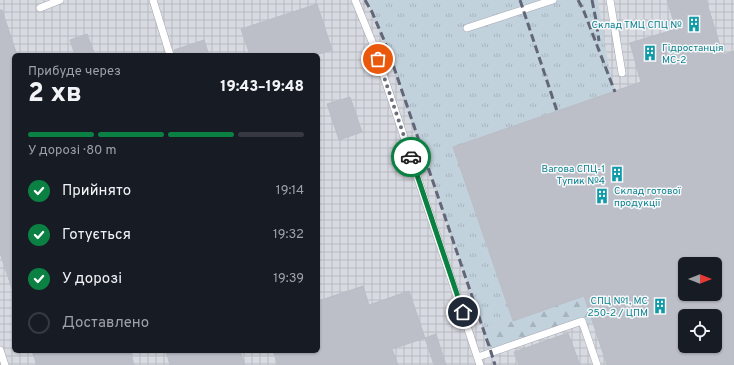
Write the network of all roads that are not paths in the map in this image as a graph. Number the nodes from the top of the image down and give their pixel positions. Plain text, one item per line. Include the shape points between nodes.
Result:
1 (60, 0) edge
2 (153, 0) edge
3 (355, 0) edge
4 (553, 0) edge
5 (610, 0) edge
6 (40, 8) dead end
7 (467, 28) dead end
8 (169, 53) edge
9 (622, 73) dead end
10 (0, 350) edge
11 (478, 357) junction
12 (5, 365) edge
13 (480, 365) edge
14 (596, 365) edge

1 - 6 lane
2 - 8 lane
3 - 11 lane via 373,44
4 - 7 lane
5 - 9 lane
10 - 12 lane
11 - 13 lane
11 - 14 lane via 582,321

